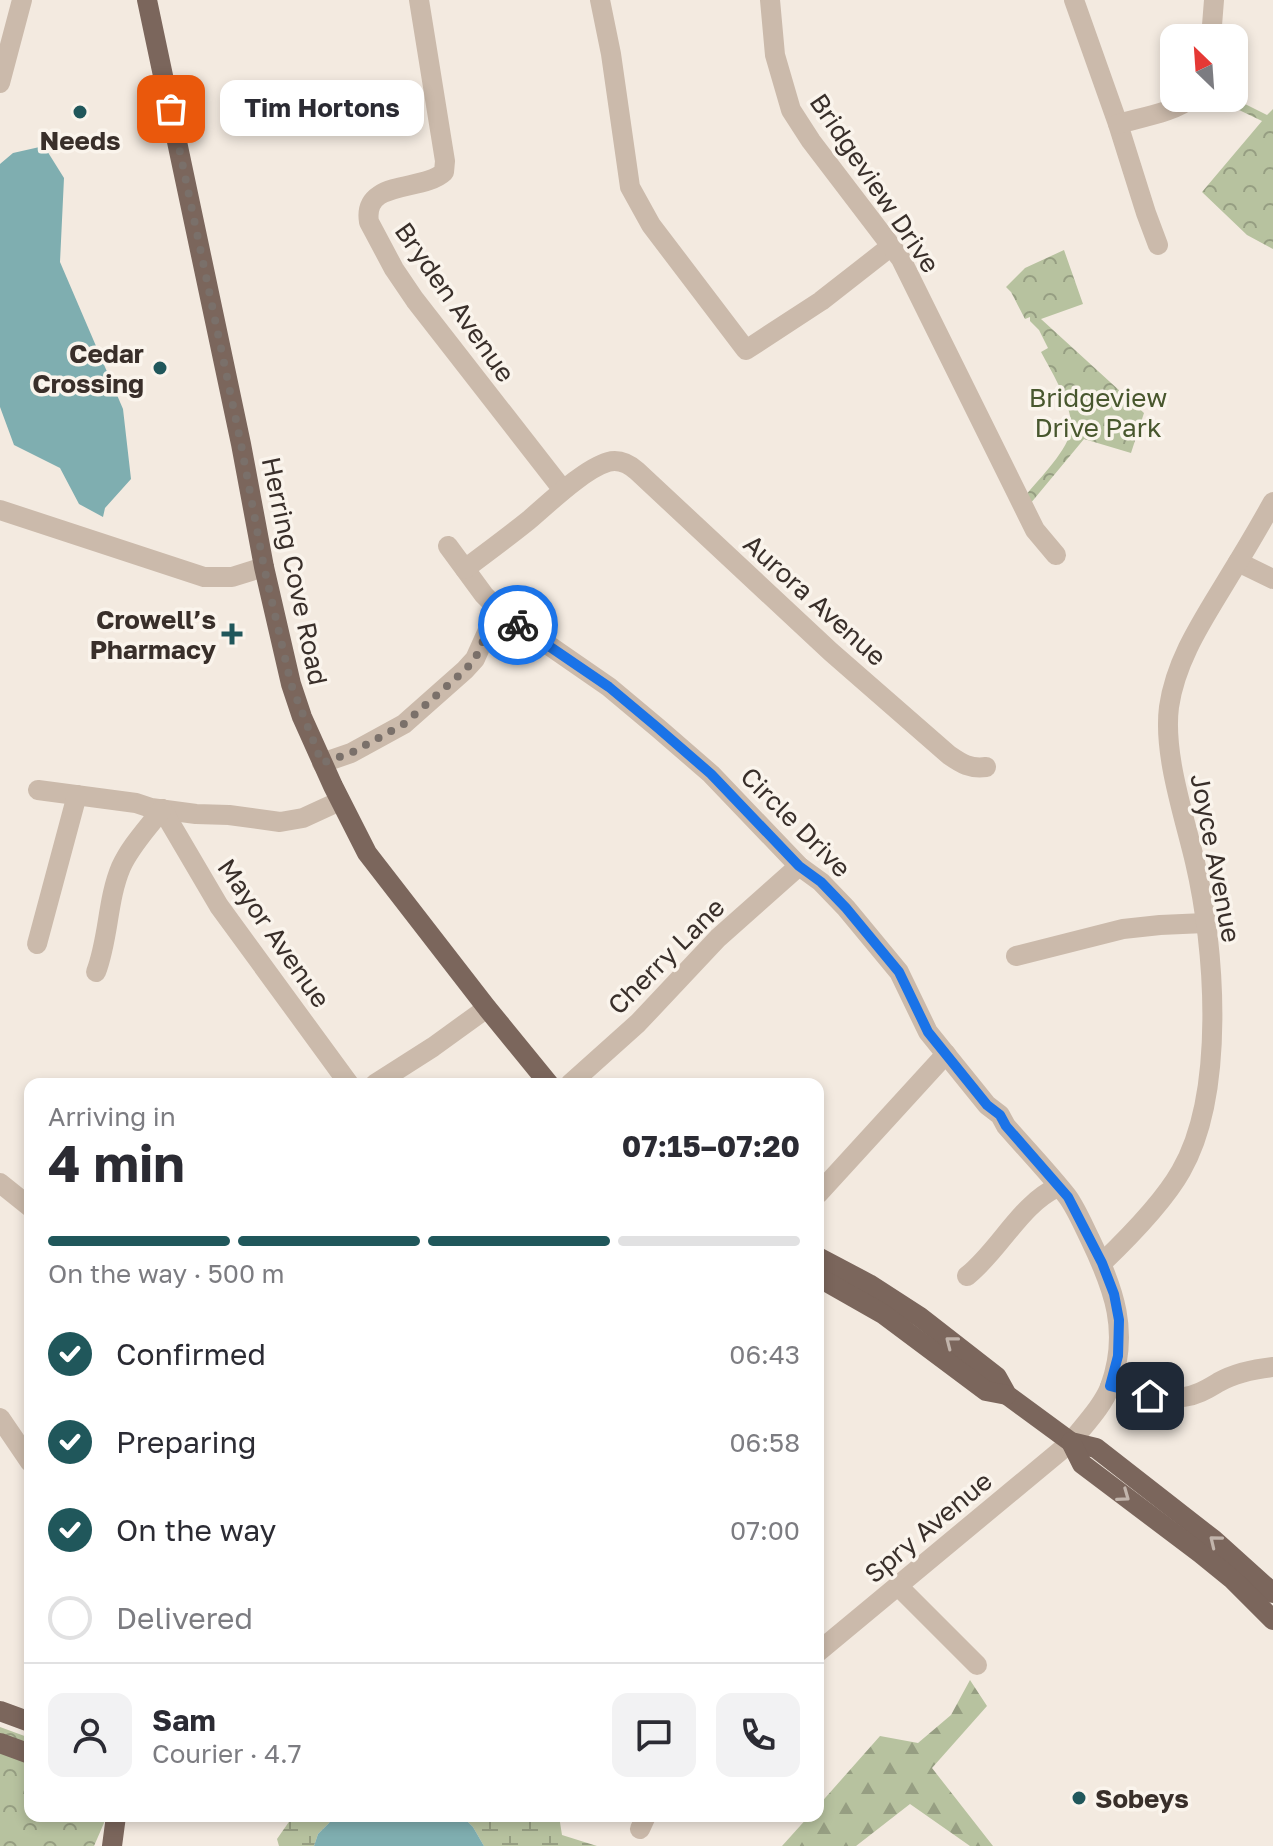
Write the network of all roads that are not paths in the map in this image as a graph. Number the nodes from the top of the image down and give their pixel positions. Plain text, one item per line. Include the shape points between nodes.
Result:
1 (22, 0) edge
2 (147, 0) edge
3 (419, 0) edge
4 (600, 0) edge
5 (770, 0) edge
6 (1074, 0) edge
7 (1214, 0) edge
8 (1212, 24) edge
9 (0, 83) edge
10 (1160, 111) edge
11 (1118, 124) junction
12 (1158, 245) dead end
13 (890, 247) junction
14 (563, 490) junction
15 (1273, 502) edge
16 (0, 510) edge
17 (448, 546) dead end
18 (1056, 555) dead end
19 (1238, 562) junction
20 (264, 567) junction
21 (465, 569) junction
22 (1273, 579) edge
23 (502, 613) junction
24 (322, 763) junction
25 (986, 767) dead end
26 (38, 790) dead end
27 (77, 795) junction
28 (340, 801) junction
29 (162, 809) junction
30 (799, 866) junction
31 (1205, 923) junction
32 (37, 944) dead end
33 (1016, 956) dead end
34 (96, 972) dead end
35 (487, 1008) junction
36 (946, 1054) junction
37 (345, 1078) edge
38 (384, 1078) edge
39 (544, 1078) edge
40 (577, 1078) edge
41 (0, 1183) edge
42 (824, 1187) edge
43 (1058, 1187) junction
44 (24, 1202) edge
45 (824, 1260) edge
46 (1102, 1263) junction
47 (967, 1276) dead end
48 (824, 1280) edge
49 (1273, 1367) edge
50 (1110, 1386) junction
51 (1007, 1395) junction
52 (0, 1418) edge
53 (1071, 1442) junction
54 (24, 1453) edge
55 (898, 1586) junction
56 (1273, 1593) edge
57 (1273, 1620) edge
58 (824, 1647) edge
59 (977, 1665) dead end
60 (0, 1711) edge
61 (24, 1720) edge
62 (0, 1743) edge
63 (24, 1752) edge
64 (105, 1822) edge
65 (115, 1822) edge
66 (112, 1844) edge

1 - 9 street
2 - 20 main road, Herring Cove Road
3 - 14 street, Bryden Avenue via 444,172 379,195 367,216 415,300
4 - 13 street via 630,187 651,225 746,350
5 - 13 street, Bridgeview Drive via 775,55 791,110
6 - 11 street
7 - 8 street
10 - 11 street
11 - 12 street
13 - 18 street, Bridgeview Drive via 901,259 1035,530
14 - 21 street
14 - 25 street, Aurora Avenue via 598,467 626,463 949,755 965,766
15 - 19 street, Joyce Avenue
16 - 20 street via 204,577 232,577
17 - 21 street, Circle Drive
19 - 22 street
19 - 31 street, Joyce Avenue via 1179,665 1169,704 1170,756
20 - 24 main road, Herring Cove Road via 291,684
21 - 23 street, Circle Drive
23 - 24 street via 475,659 404,724
23 - 30 street, Circle Drive via 658,728 711,774
24 - 28 main road, Herring Cove Road
26 - 27 street
27 - 29 street
27 - 32 street
28 - 29 street via 280,822
28 - 35 main road, Herring Cove Road via 367,853
29 - 34 street via 120,869
29 - 37 street, Mayor Avenue via 219,906
30 - 36 street, Circle Drive via 846,908 899,972 928,1032
30 - 40 street, Cherry Lane
31 - 33 street via 1123,929
31 - 46 street, Joyce Avenue via 1213,1021 1200,1125 1167,1192
35 - 38 street
35 - 39 main road, Herring Cove Road
36 - 42 street
36 - 43 street, Circle Drive
41 - 44 street
43 - 46 street, Circle Drive
43 - 47 street via 1031,1206
51 -> 45 main road via 997,1377 920,1317
46 - 50 street, Circle Drive via 1119,1320
48 - 51 main road via 883,1314 986,1391
49 - 50 street via 1240,1373 1183,1398
50 - 53 street, Circle Drive
51 - 53 main road
52 - 54 street
53 - 55 street, Spry Avenue
56 -> 53 main road via 1096,1448
53 -> 57 main road via 1082,1464 1232,1579
55 - 58 street, Spry Avenue
55 - 59 street
60 - 61 main road
62 - 63 main road
64 - 66 main road
65 - 66 main road

